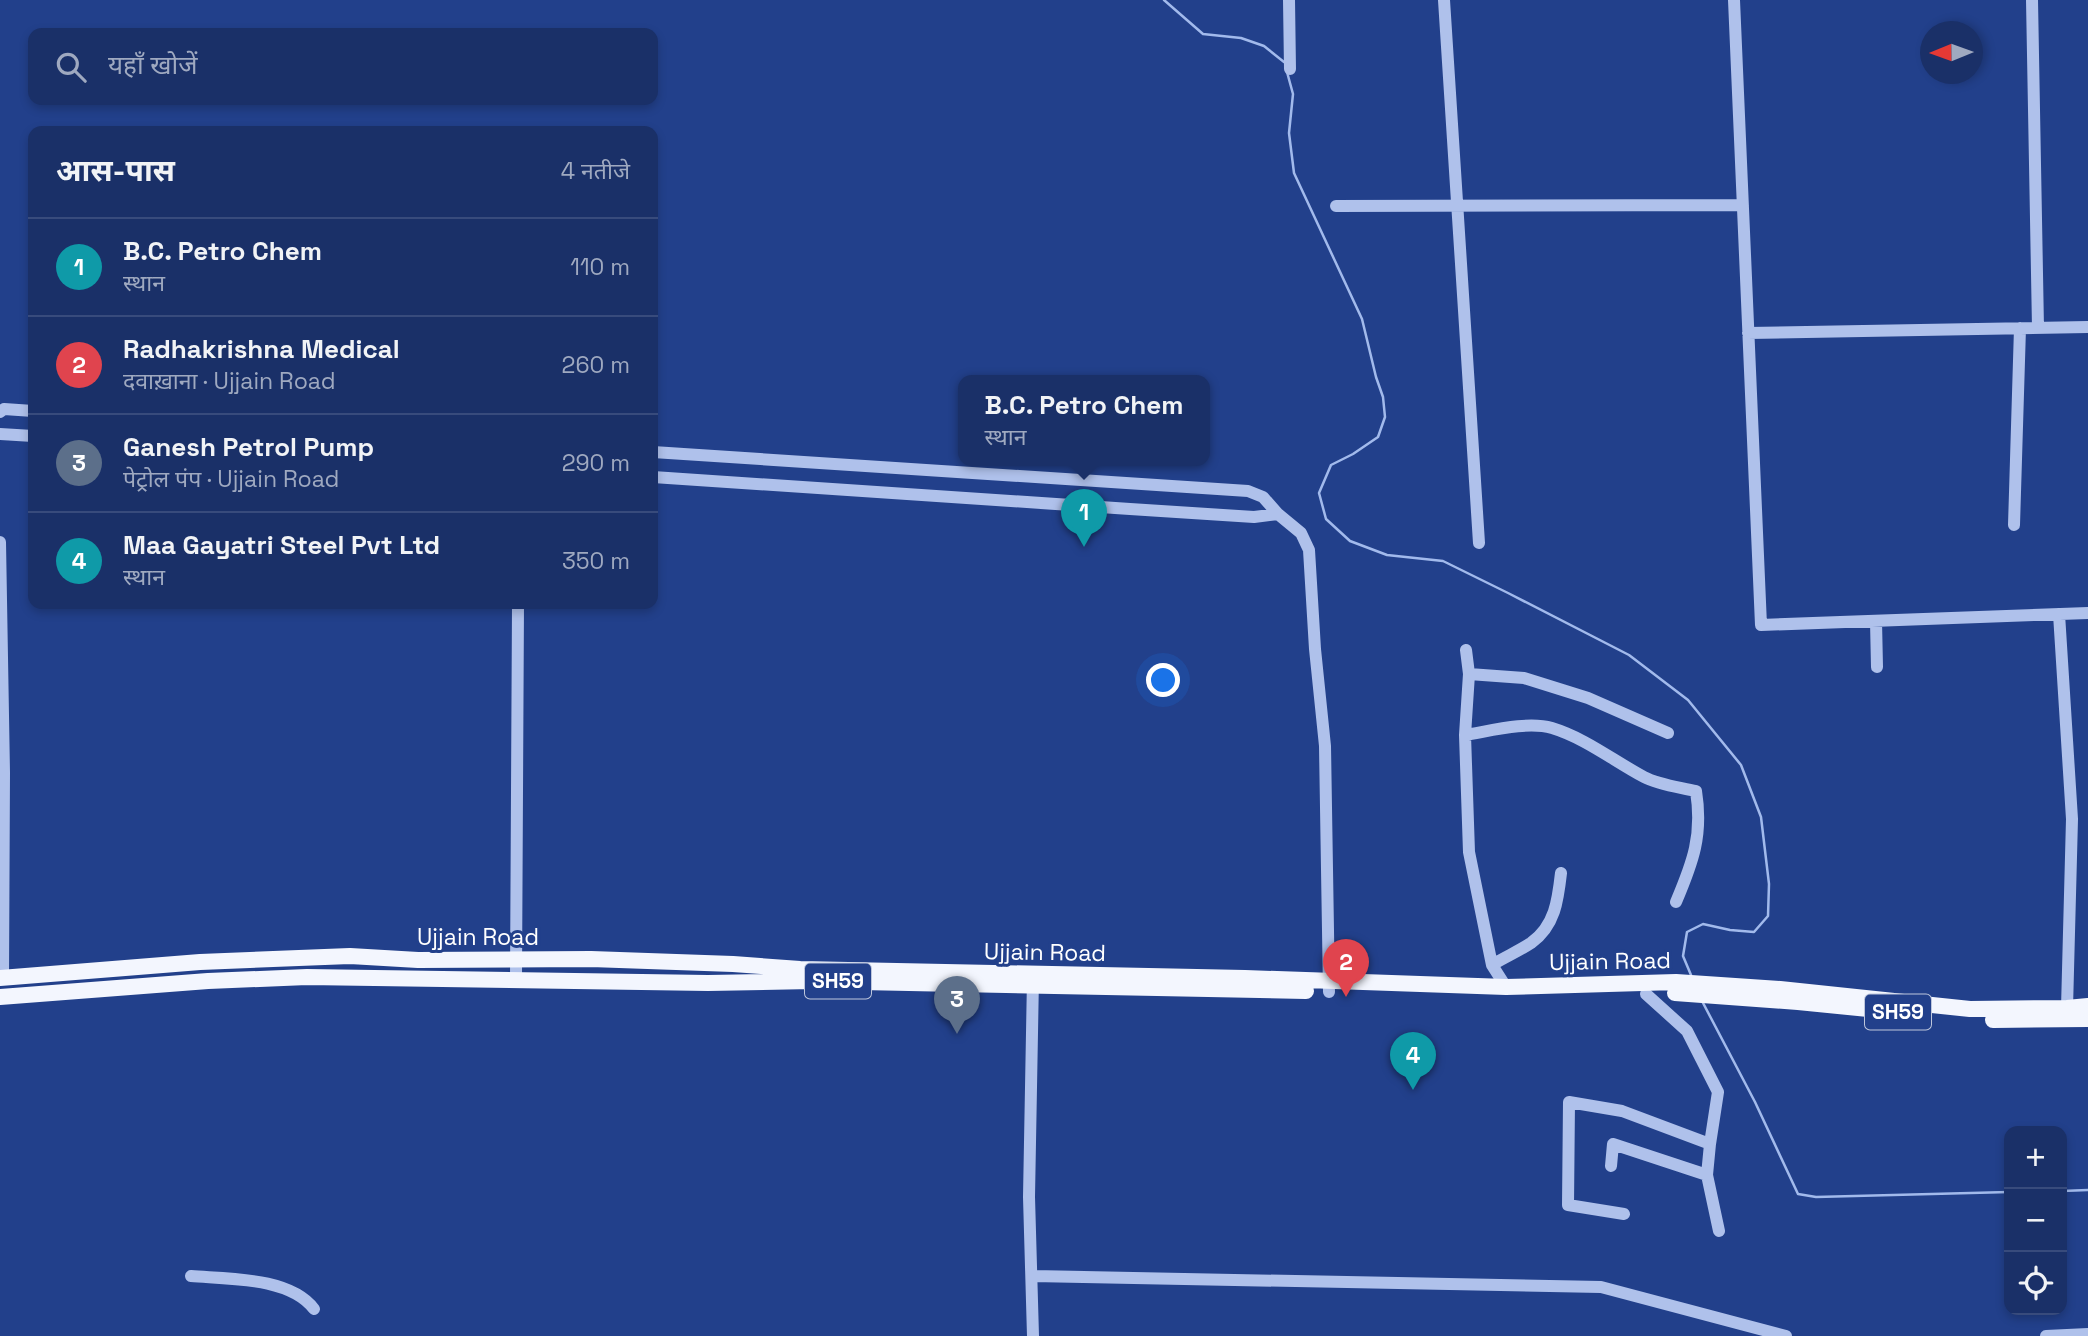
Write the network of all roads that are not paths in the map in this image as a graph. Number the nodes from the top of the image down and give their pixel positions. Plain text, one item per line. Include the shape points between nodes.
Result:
1 (1289, 0) edge
2 (1444, 0) edge
3 (1734, 0) edge
4 (2032, 0) edge
5 (1290, 69) dead end
6 (1743, 205) junction
7 (1336, 206) dead end
8 (1458, 206) junction
9 (2088, 327) edge
10 (2020, 328) junction
11 (2038, 328) junction
12 (1748, 332) junction
13 (28, 411) edge
14 (0, 412) edge
15 (0, 434) edge
16 (28, 436) edge
17 (658, 452) edge
18 (658, 477) edge
19 (1278, 514) junction
20 (2014, 525) dead end
21 (0, 542) edge
22 (1479, 543) dead end
23 (518, 609) edge
24 (2088, 612) edge
25 (2059, 614) junction
26 (1876, 621) junction
27 (1466, 650) dead end
28 (1877, 667) dead end
29 (1469, 674) junction
30 (1668, 733) dead end
31 (1465, 735) junction
32 (1562, 873) dead end
33 (1676, 902) dead end
34 (516, 960) junction
35 (1492, 965) junction
36 (2, 977) edge
37 (516, 979) junction
38 (1033, 980) junction
39 (1329, 987) junction
40 (1506, 987) junction
41 (1677, 988) junction
42 (1646, 993) junction
43 (0, 997) edge
44 (2088, 1006) edge
45 (2069, 1014) junction
46 (2088, 1019) edge
47 (1710, 1143) junction
48 (1611, 1166) dead end
49 (1707, 1175) junction
50 (1624, 1214) dead end
51 (1719, 1231) dead end
52 (191, 1276) dead end
53 (1033, 1276) junction
54 (314, 1309) dead end
55 (2088, 1334) edge
56 (1033, 1336) edge
57 (1786, 1336) edge
58 (2049, 1336) edge

1 - 5 street
2 - 8 street
3 - 6 street
4 - 11 street
6 - 8 street
6 - 12 street
7 - 8 street
8 - 22 street
9 - 11 street
10 - 11 street
10 - 12 street
10 - 20 street
12 - 26 street via 1761,625
13 - 14 street
15 - 16 street
17 - 19 street via 1248,491 1263,497
18 - 19 street via 1254,517
19 - 39 street via 1301,533 1309,550 1325,747
21 - 36 street
23 - 34 street
24 - 25 street
25 - 26 street
25 - 45 street via 2072,819
26 - 28 street
27 - 29 street
29 - 30 street via 1524,678 1588,698
29 - 31 street
31 - 33 street via 1550,728 1645,778 1696,791 1698,833
31 - 35 street via 1469,852
32 - 35 street via 1549,926 1532,942
34 - 36 main road, Ujjain Road / SH59 via 294,957
34 - 37 street
34 - 38 main road, Ujjain Road / SH59 via 733,964
35 - 40 street
37 - 38 main road, Ujjain Road / SH59 via 708,983
37 - 43 main road, Ujjain Road / SH59 via 307,977
38 - 39 main road, Ujjain Road / SH59
38 - 53 street via 1029,1197
39 - 40 main road, Ujjain Road / SH59
39 - 42 main road, Ujjain Road / SH59 via 1531,995
40 - 41 main road, Ujjain Road / SH59
41 - 42 main road, Ujjain Road / SH59
41 - 45 main road, Ujjain Road / SH59 via 1805,991 1970,1009
42 - 47 street via 1688,1031 1718,1092
44 - 45 main road, Ujjain Road / SH59
45 - 46 main road, Ujjain Road / SH59
47 - 49 street
47 - 50 street via 1622,1111 1569,1102 1568,1205
48 - 49 street via 1613,1144
49 - 51 street
52 - 54 street via 265,1283 306,1298
53 - 56 street
53 - 57 street via 1601,1287
55 - 58 street

